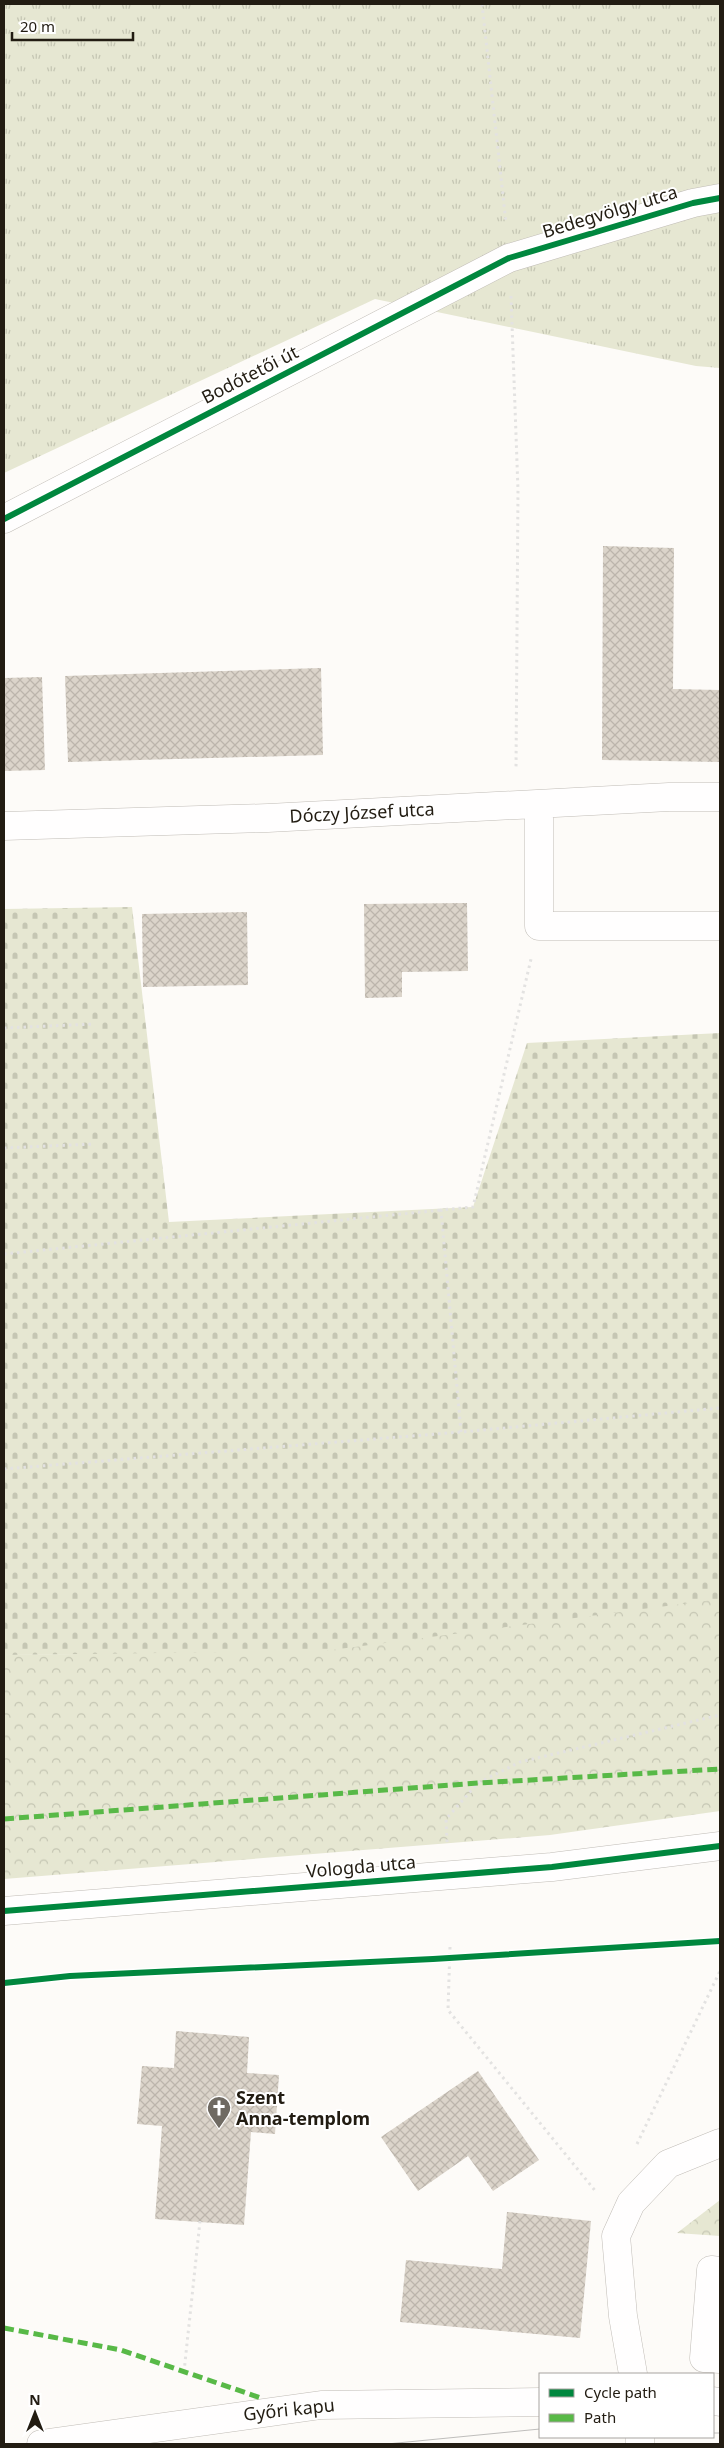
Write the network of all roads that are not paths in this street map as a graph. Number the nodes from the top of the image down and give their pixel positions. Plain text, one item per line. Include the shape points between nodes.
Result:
1 (720, 198) edge
2 (509, 258) joint
3 (4, 519) edge
4 (720, 797) edge
5 (528, 805) junction
6 (4, 826) edge
7 (720, 926) edge
8 (720, 1846) edge
9 (4, 1911) edge
10 (720, 2143) edge
11 (720, 2271) edge
12 (720, 2359) edge
13 (633, 2373) edge
14 (539, 2402) edge
15 (40, 2444) edge

1 - 2 street, Bedegvölgy utca via 693,203
2 - 3 street, Bodótetői út
4 - 5 street, Dóczy József utca
5 - 6 street, Dóczy József utca via 268,818
5 - 7 street via 539,926
8 - 9 street, Vologda utca via 552,1868
10 - 13 street via 668,2164 631,2203 616,2236 623,2316
11 - 12 street via 711,2270 704,2358
14 - 15 street, Győri kapu via 320,2404

